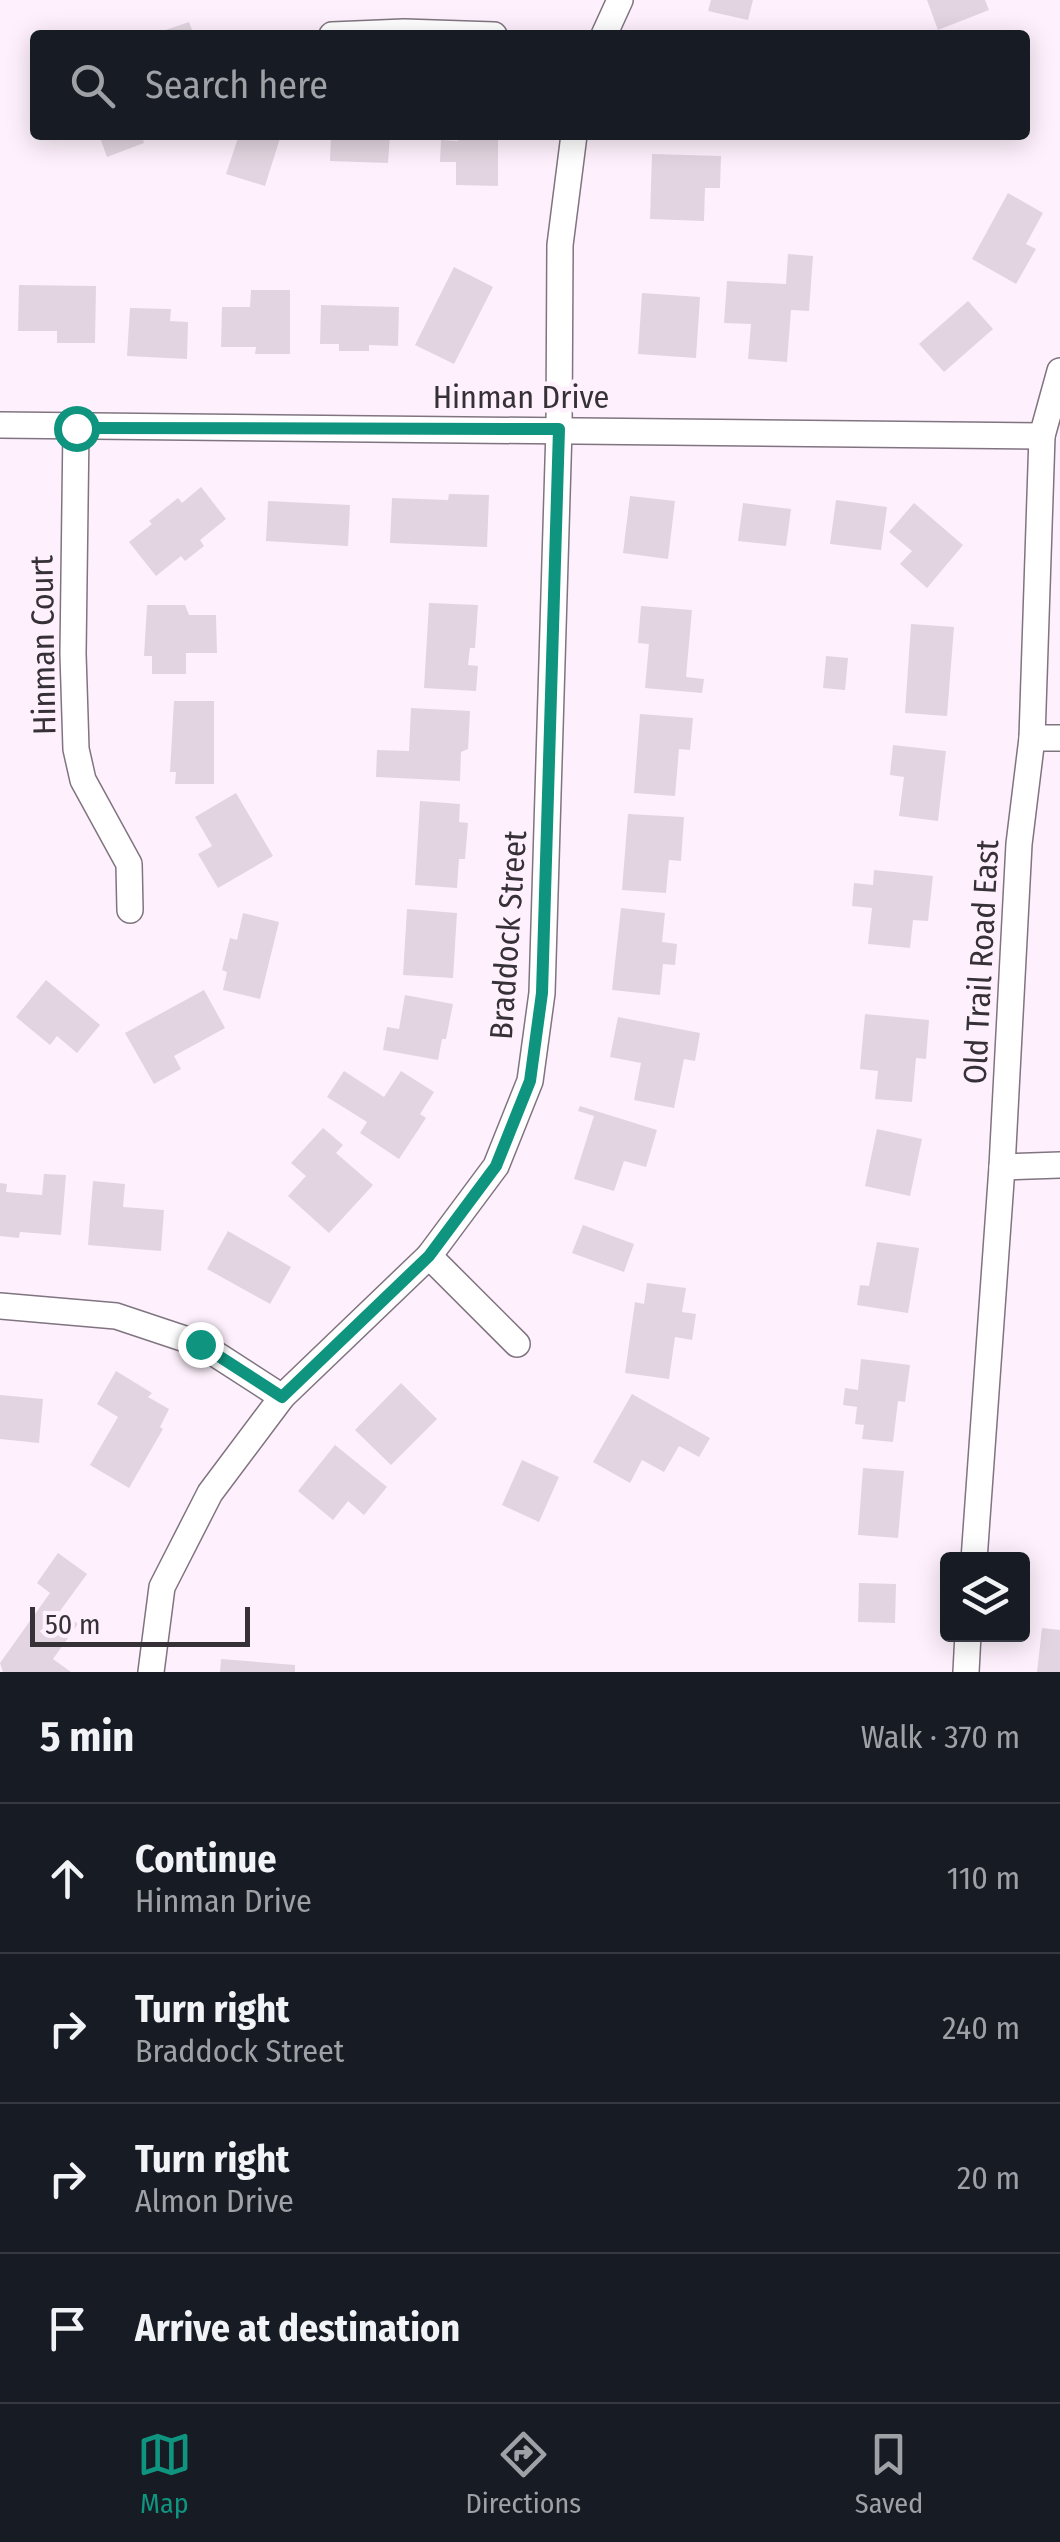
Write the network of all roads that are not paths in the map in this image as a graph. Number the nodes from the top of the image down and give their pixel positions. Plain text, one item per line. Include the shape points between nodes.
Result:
1 (620, 0) edge
2 (606, 30) edge
3 (573, 140) edge
4 (1060, 371) edge
5 (0, 426) edge
6 (76, 428) junction
7 (559, 429) junction
8 (1042, 436) junction
9 (1032, 738) junction
10 (1060, 738) edge
11 (130, 910) dead end
12 (1060, 1166) edge
13 (1002, 1167) junction
14 (429, 1256) junction
15 (0, 1306) edge
16 (516, 1344) dead end
17 (282, 1397) junction
18 (975, 1552) edge
19 (968, 1642) edge
20 (151, 1672) edge
21 (966, 1672) edge

1 - 2 street
3 - 7 street, Braddock Street via 560,245
4 - 8 street, Old Trail Road East
5 - 6 street, Hinman Drive
6 - 7 street, Hinman Drive
6 - 11 street, Hinman Court via 76,749 84,780 129,864
7 - 8 street, Hinman Drive
7 - 14 street, Braddock Street via 542,993 530,1081 496,1166
8 - 9 street, Old Trail Road East
9 - 10 street
9 - 13 street, Old Trail Road East via 1019,844
12 - 13 street
13 - 18 street, Old Trail Road East
14 - 16 street
14 - 17 street, Braddock Street
15 - 17 street via 116,1316 200,1344
17 - 20 street, Braddock Street via 210,1493 162,1587
19 - 21 street

